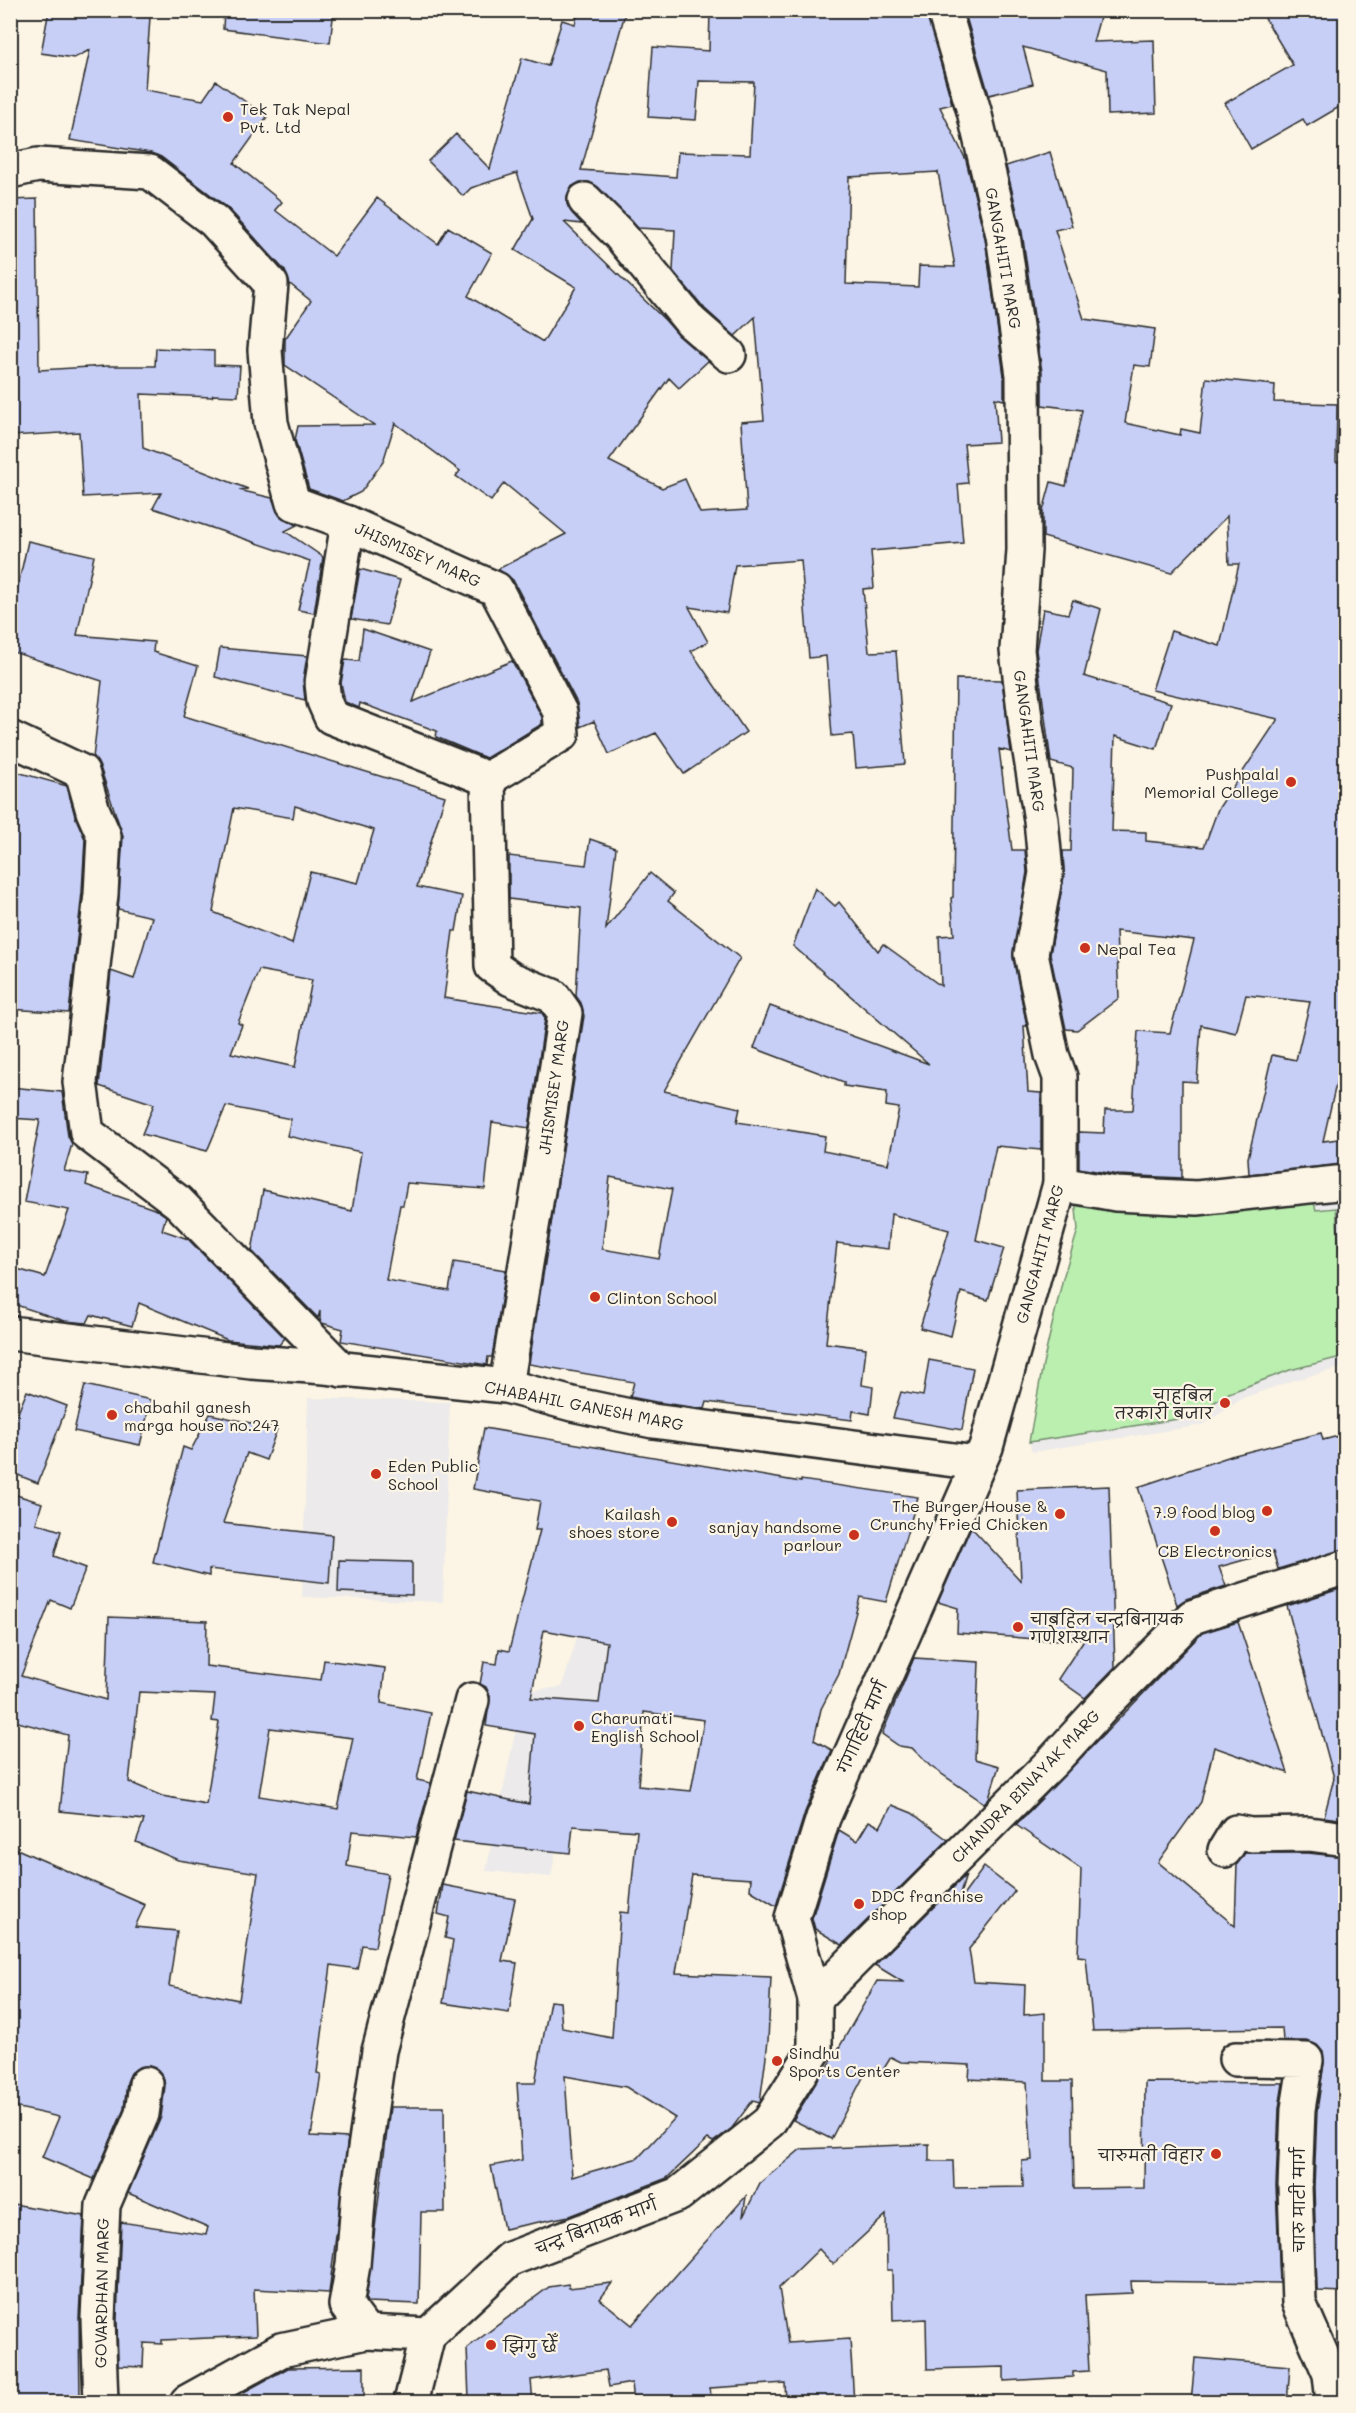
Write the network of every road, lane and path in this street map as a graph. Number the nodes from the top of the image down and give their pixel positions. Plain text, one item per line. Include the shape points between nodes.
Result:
1 (944, 10) edge
2 (10, 171) edge
3 (585, 201) dead end
4 (729, 355) dead end
5 (348, 523) junction
6 (10, 738) edge
7 (488, 779) junction
8 (1346, 1182) edge
9 (1060, 1184) junction
10 (10, 1332) edge
11 (342, 1370) junction
12 (506, 1386) junction
13 (977, 1464) junction
14 (1346, 1567) edge
15 (472, 1700) dead end
16 (1346, 1839) edge
17 (1225, 1850) dead end
18 (815, 1999) junction
19 (1236, 2060) dead end
20 (146, 2084) dead end
21 (366, 2332) junction
22 (428, 2336) junction
23 (101, 2403) edge
24 (186, 2403) edge
25 (411, 2403) edge
26 (1333, 2403) edge

1 - 9 street, GANGAHITI MARG via 1004,235 1023,375 1024,550 1017,650 1046,873 1031,954 1060,1077
2 - 5 street, JHISMISEY MARG via 38,165 150,172 214,221 271,284 265,350 271,423 293,502
3 - 4 street via 619,234 691,322
5 - 7 street via 322,683 331,717
5 - 7 street, JHISMISEY MARG via 496,589 560,712 562,734
6 - 11 street via 82,772 104,836 80,1082 87,1133 178,1202
7 - 12 street, JHISMISEY MARG via 492,966 511,979 553,996 565,1013
8 - 9 street via 1197,1198 1116,1194
9 - 13 street, GANGAHITI MARG via 986,1447
10 - 11 street, CHABAHIL GANESH MARG
11 - 12 street, CHABAHIL GANESH MARG
12 - 13 street, CHABAHIL GANESH MARG via 653,1421
13 - 18 street, गंगाहिटी मार्ग via 823,1818 792,1918
14 - 18 street, CHANDRA BINAYAK MARG via 1192,1617
15 - 21 street via 379,2051 346,2305
16 - 17 street via 1236,1832
18 - 22 street, चन्द्र बिनायक मार्ग via 815,2049 769,2122 679,2194 510,2259
19 - 26 street, चारु माटी मार्ग via 1306,2060 1298,2109 1295,2187 1299,2303 1330,2374
20 - 23 street, GOVARDHAN MARG via 142,2114 103,2205 98,2319
21 - 22 street
21 - 24 street via 281,2350
22 - 25 street

